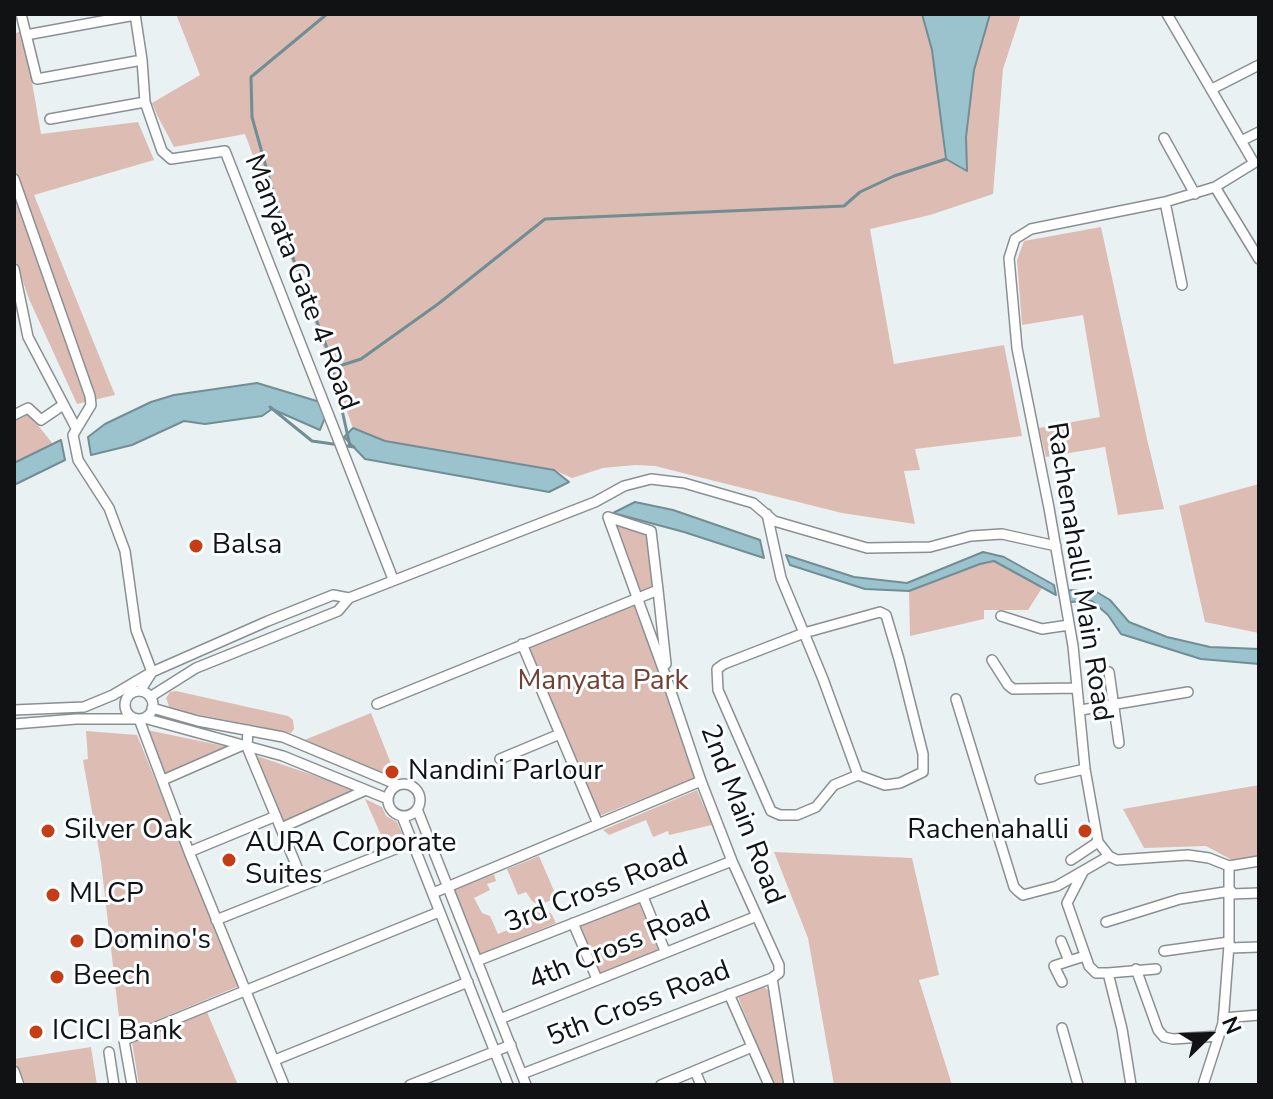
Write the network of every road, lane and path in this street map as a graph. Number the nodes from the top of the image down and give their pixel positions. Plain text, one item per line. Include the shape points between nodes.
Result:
1 (21, 14) edge
2 (135, 14) edge
3 (1170, 15) edge
4 (26, 35) junction
5 (142, 60) junction
6 (1259, 65) edge
7 (1212, 89) junction
8 (145, 102) junction
9 (50, 119) dead end
10 (1259, 132) edge
11 (1164, 138) dead end
12 (1241, 141) junction
13 (1256, 161) edge
14 (14, 179) edge
15 (1215, 187) junction
16 (1195, 194) junction
17 (1165, 202) junction
18 (1259, 259) edge
19 (14, 269) edge
20 (1182, 285) dead end
21 (63, 405) junction
22 (14, 415) edge
23 (75, 432) junction
24 (767, 514) junction
25 (1056, 546) junction
26 (393, 579) junction
27 (658, 590) junction
28 (349, 598) junction
29 (638, 598) junction
30 (1001, 616) dead end
31 (1069, 625) junction
32 (804, 633) junction
33 (522, 644) junction
34 (992, 660) dead end
35 (152, 672) junction
36 (1109, 672) dead end
37 (667, 680) junction
38 (1077, 688) junction
39 (1188, 692) dead end
40 (145, 694) junction
41 (956, 699) dead end
42 (126, 700) junction
43 (377, 704) dead end
44 (1113, 704) junction
45 (84, 707) junction
46 (152, 708) junction
47 (14, 710) edge
48 (1081, 710) junction
49 (139, 719) junction
50 (14, 724) edge
51 (248, 730) junction
52 (560, 734) junction
53 (291, 741) junction
54 (1119, 743) dead end
55 (245, 746) junction
56 (283, 756) junction
57 (500, 759) dead end
58 (1085, 769) junction
59 (858, 775) junction
60 (1040, 779) dead end
61 (163, 780) junction
62 (701, 781) junction
63 (398, 785) junction
64 (366, 790) junction
65 (388, 799) junction
66 (417, 809) junction
67 (276, 816) junction
68 (402, 816) junction
69 (598, 824) junction
70 (281, 828) junction
71 (413, 842) junction
72 (1098, 842) junction
73 (189, 852) junction
74 (1109, 856) junction
75 (1071, 860) dead end
76 (732, 861) junction
77 (1259, 861) edge
78 (1229, 866) junction
79 (1083, 872) junction
80 (304, 884) junction
81 (447, 887) junction
82 (1231, 892) junction
83 (433, 893) junction
84 (1259, 893) edge
85 (643, 897) junction
86 (439, 912) junction
87 (757, 916) junction
88 (216, 920) junction
89 (1106, 922) dead end
90 (573, 923) junction
91 (1061, 941) dead end
92 (1229, 945) junction
93 (1259, 947) edge
94 (665, 951) junction
95 (1164, 951) dead end
96 (1085, 956) junction
97 (1069, 961) junction
98 (479, 966) junction
99 (1136, 969) junction
100 (1156, 969) dead end
101 (1108, 973) junction
102 (772, 978) junction
103 (467, 979) junction
104 (597, 979) junction
105 (1062, 982) dead end
106 (245, 990) junction
107 (729, 994) junction
108 (1259, 1015) edge
109 (1223, 1018) junction
110 (500, 1019) junction
111 (1062, 1028) dead end
112 (1219, 1036) junction
113 (511, 1045) junction
114 (752, 1047) junction
115 (495, 1051) junction
116 (109, 1052) dead end
117 (275, 1060) junction
118 (14, 1071) edge
119 (695, 1071) junction
120 (522, 1074) junction
121 (431, 1081) edge
122 (19, 1085) edge
123 (114, 1085) edge
124 (132, 1085) edge
125 (284, 1085) edge
126 (410, 1085) edge
127 (508, 1085) edge
128 (526, 1085) edge
129 (661, 1085) edge
130 (701, 1085) edge
131 (769, 1085) edge
132 (789, 1085) edge
133 (1078, 1085) edge
134 (1131, 1085) edge
135 (1203, 1085) edge

1 - 4 street
2 - 4 street
2 - 5 street, Manyata Gate 4 Road
3 - 7 street
4 - 5 street via 37,79
5 - 8 street, Manyata Gate 4 Road
6 - 7 street
7 - 12 street
8 - 9 street
8 - 26 street, Manyata Gate 4 Road via 162,151 171,159 225,151
10 - 12 street
11 - 16 street
12 - 13 street
13 - 15 street, Rachenahalli Main Road
14 - 23 street via 90,396 91,405
15 - 16 street, Rachenahalli Main Road
15 - 18 street
16 - 17 street, Rachenahalli Main Road
17 - 20 street
17 - 25 street, Rachenahalli Main Road via 1031,229 1015,239 1009,258 1017,348
19 - 21 street via 28,337
21 - 22 street via 41,420 28,408
21 - 23 street
23 - 35 street via 78,460 104,500 123,545 136,630
24 - 25 street via 774,521 867,548 930,547 1002,534
24 - 26 street via 753,503 651,479
24 - 32 street via 781,578
25 - 31 street, Rachenahalli Main Road
26 - 28 street
27 - 29 street
27 - 29 street, 2nd Main Road via 651,531 608,517
27 - 37 street
28 - 35 street via 333,595
28 - 40 street via 338,611
29 - 33 street
29 - 37 street, 2nd Main Road
30 - 31 street via 1042,629
31 - 38 street, Rachenahalli Main Road
32 - 59 street
32 - 59 street via 872,612 886,615 923,754 923,772 885,785
32 - 59 street via 724,664 717,669 718,690 771,811 797,815 816,807 834,785
33 - 43 street
33 - 52 street
34 - 38 street via 1013,689
35 - 40 street
35 - 45 street
36 - 44 street
37 - 62 street, 2nd Main Road
38 - 48 street, Rachenahalli Main Road
39 - 44 street
40 - 42 street via 131,693
40 - 46 street
41 - 79 street via 1014,887 1023,895
42 - 45 street
42 - 49 street via 125,710
44 - 48 street
44 - 54 street
45 - 47 street
46 - 49 street
46 - 51 street
48 - 58 street, Rachenahalli Main Road
49 - 50 street
49 - 55 street
49 - 61 street
51 - 53 street
51 - 55 street
52 - 57 street
52 - 69 street
53 - 56 street
53 - 63 street
55 - 56 street
55 - 61 street
55 - 67 street
56 - 64 street
58 - 60 street
58 - 72 street, Rachenahalli Main Road
61 - 73 street
62 - 69 street
62 - 76 street, 2nd Main Road
63 - 65 street
63 - 66 street via 417,791
64 - 65 street
64 - 70 street
65 - 68 street
66 - 68 street
66 - 81 street
67 - 70 street
67 - 73 street
68 - 71 street
69 - 81 street
70 - 80 street
71 - 80 street
71 - 83 street
72 - 74 street, Rachenahalli Main Road
72 - 75 street
73 - 88 street
74 - 78 street via 1117,860 1188,855
74 - 79 street
76 - 85 street, 3rd Cross Road
76 - 87 street, 2nd Main Road
77 - 78 street
78 - 82 street
79 - 96 street via 1067,903
80 - 88 street
81 - 83 street
81 - 98 street
82 - 84 street
82 - 89 street via 1180,899
82 - 92 street
83 - 86 street
85 - 90 street, 3rd Cross Road
85 - 94 street
86 - 103 street
86 - 106 street
87 - 94 street, 4th Cross Road
87 - 102 street, 2nd Main Road via 779,965
88 - 106 street
90 - 98 street, 3rd Cross Road
90 - 104 street
91 - 97 street
92 - 93 street
92 - 95 street
92 - 109 street
94 - 104 street, 4th Cross Road
96 - 97 street
96 - 101 street via 1092,971
97 - 105 street via 1054,966
98 - 103 street, 3rd Cross Road
98 - 110 street
99 - 100 street
99 - 101 street
99 - 112 street via 1164,1037
101 - 134 street
102 - 107 street, 5th Cross Road
102 - 132 street, 2nd Main Road
103 - 115 street
103 - 117 street, 3rd Cross Road
104 - 110 street, 4th Cross Road
106 - 117 street
106 - 124 street via 124,1040
107 - 114 street
107 - 120 street, 5th Cross Road
108 - 109 street
109 - 112 street
110 - 113 street
111 - 133 street
112 - 135 street
113 - 115 street
113 - 120 street
114 - 119 street
114 - 131 street
115 - 121 street
115 - 127 street
116 - 123 street
117 - 125 street
118 - 122 street
119 - 129 street
119 - 130 street
120 - 128 street
121 - 126 street

